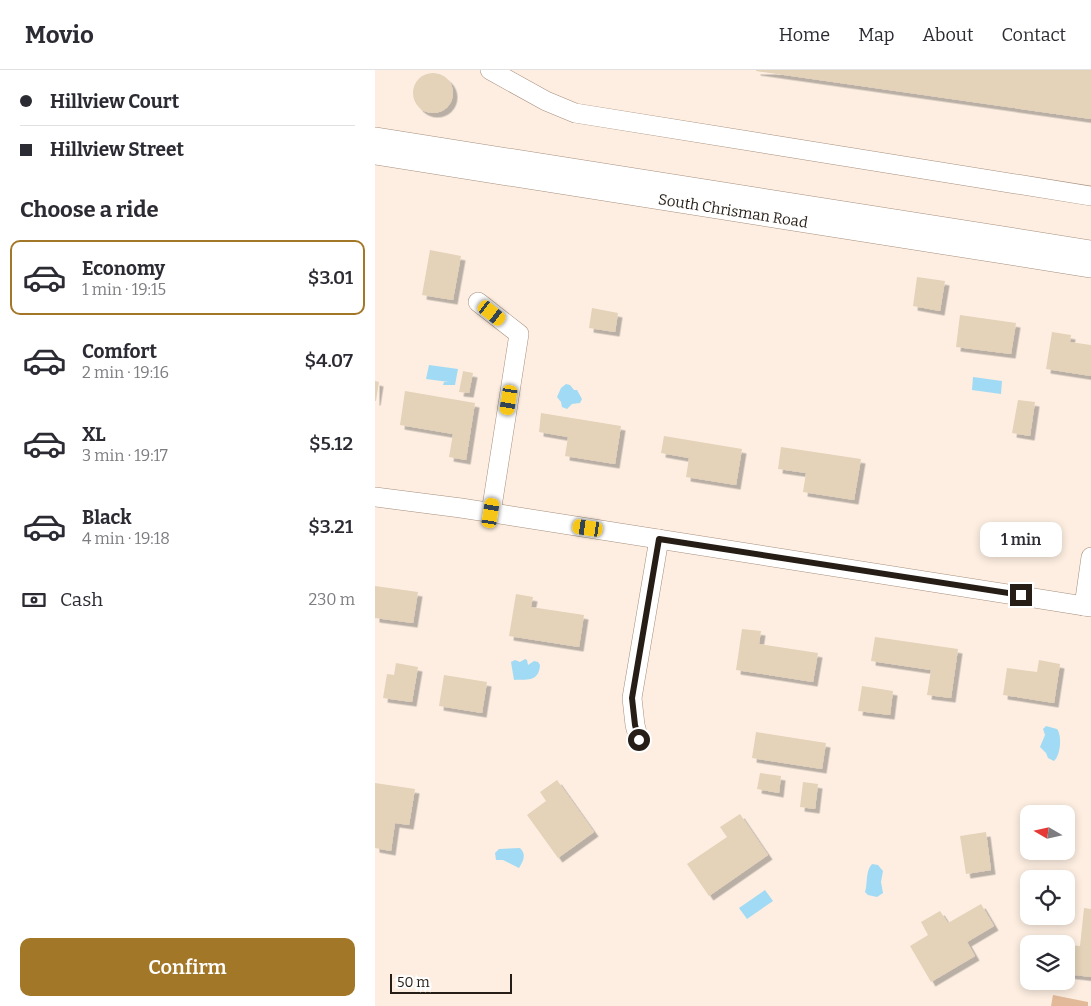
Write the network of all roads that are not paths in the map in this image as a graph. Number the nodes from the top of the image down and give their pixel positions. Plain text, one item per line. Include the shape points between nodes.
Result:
1 (490, 70) edge
2 (375, 137) edge
3 (375, 155) edge
4 (1091, 196) edge
5 (856, 213) junction
6 (1091, 242) edge
7 (1091, 250) edge
8 (1091, 268) edge
9 (478, 302) dead end
10 (375, 497) edge
11 (491, 513) junction
12 (659, 539) junction
13 (1091, 557) edge
14 (1087, 606) edge
15 (639, 740) dead end

1 - 4 street via 575,113
2 - 5 street, South Chrisman Road
3 - 8 street, South Chrisman Road
5 - 6 street via 921,215
5 - 7 street, South Chrisman Road
9 - 11 street via 519,334
10 - 11 street
11 - 12 street
12 - 14 street
12 - 15 street via 632,698
13 - 14 street

